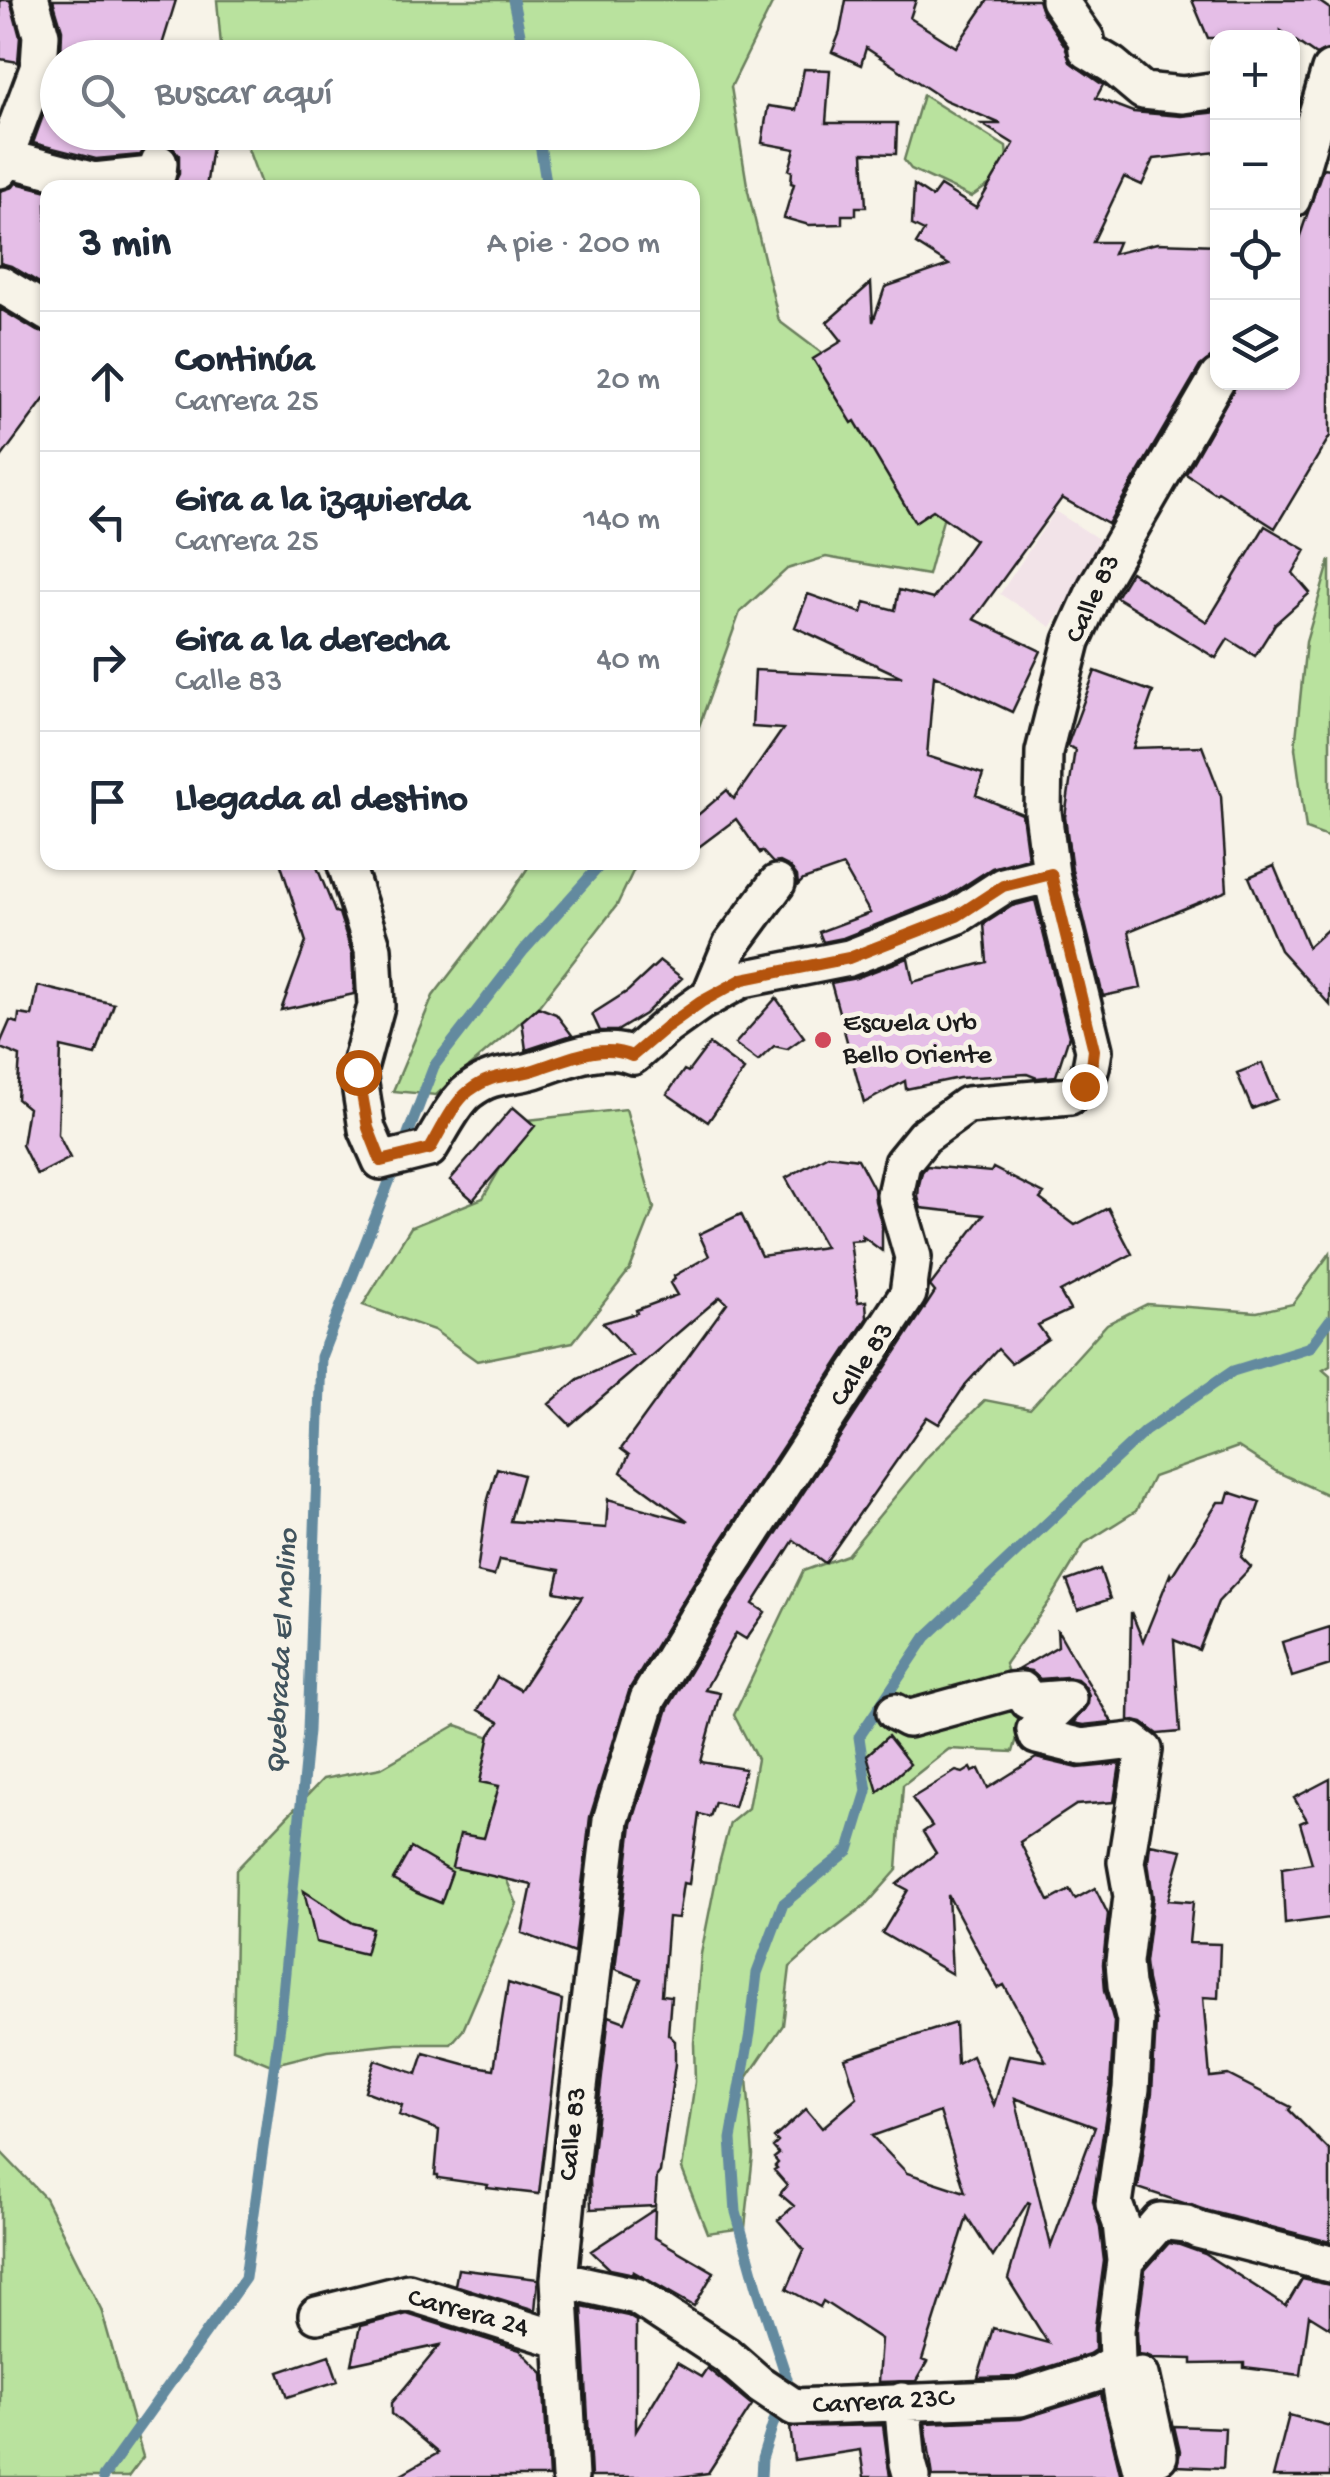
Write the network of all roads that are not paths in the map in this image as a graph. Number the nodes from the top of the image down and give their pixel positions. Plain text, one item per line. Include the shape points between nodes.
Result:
1 (31, 0) edge
2 (1068, 2) edge
3 (41, 40) edge
4 (40, 45) edge
5 (1329, 72) edge
6 (1300, 77) edge
7 (1210, 91) edge
8 (159, 163) dead end
9 (3, 164) edge
10 (1300, 172) edge
11 (89, 180) edge
12 (104, 180) edge
13 (0, 284) edge
14 (40, 309) edge
15 (1210, 390) edge
16 (348, 870) edge
17 (1051, 874) junction
18 (777, 883) dead end
19 (709, 998) junction
20 (895, 1712) dead end
21 (1125, 2261) junction
22 (1330, 2264) edge
23 (559, 2278) junction
24 (317, 2315) dead end
25 (561, 2340) junction
26 (1129, 2368) junction
27 (902, 2401) junction
28 (570, 2477) edge
29 (912, 2477) edge
30 (1143, 2477) edge
31 (1163, 2477) edge

1 - 3 street
2 - 7 street via 1087,50 1143,92
4 - 9 street
5 - 6 street
5 - 10 street
8 - 12 street via 151,175
9 - 11 street
13 - 14 street
15 - 17 street, Calle 83 via 1119,545 1072,641 1044,752
16 - 19 street via 373,949 376,1006 358,1072 381,1161 430,1149 464,1094 490,1077 588,1053 632,1056
17 - 19 street via 1003,886 957,916 849,958 743,979
17 - 23 street, Calle 83 via 1094,1050 1084,1086 1070,1096 967,1106 924,1136 902,1163 896,1195 913,1257 908,1294 648,1699 611,1820
18 - 19 street via 730,945
20 - 21 street via 908,1719 1022,1690 1028,1702 1068,1698 1035,1730 1037,1736 1082,1747 1132,1741 1144,1750 1126,1862 1132,1896 1124,1962 1135,2020 1114,2204
21 - 22 street via 1160,2220
21 - 26 street via 1116,2330
23 - 25 street, Calle 83
23 - 27 street, Carrera 23C via 636,2296 794,2407
24 - 25 street, Carrera 24 via 408,2292
25 - 28 street, Calle 83
26 - 27 street, Carrera 23C via 1020,2398
26 - 30 street via 1124,2405
26 - 31 street
27 - 29 street

